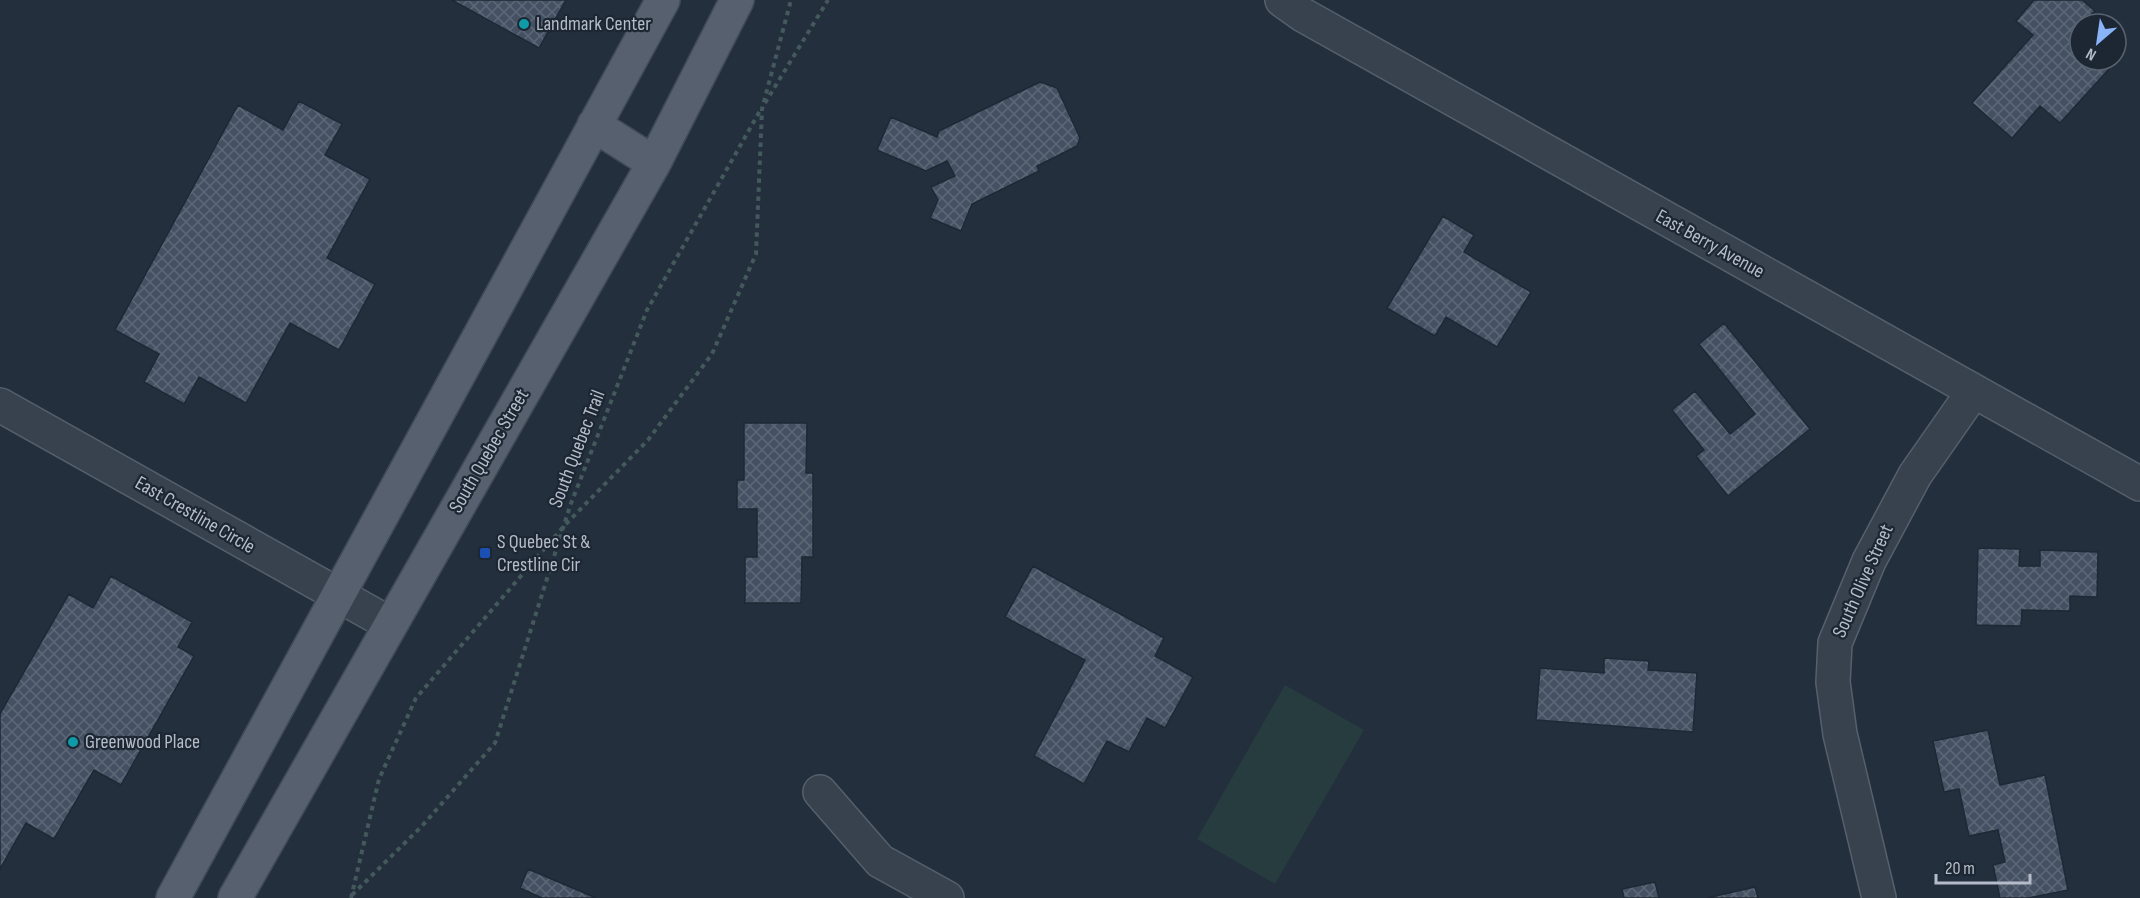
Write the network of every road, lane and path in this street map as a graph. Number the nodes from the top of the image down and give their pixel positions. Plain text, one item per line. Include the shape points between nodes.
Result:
1 (663, 0) edge
2 (737, 0) edge
3 (790, 0) edge
4 (828, 0) edge
5 (1282, 0) edge
6 (762, 109) junction
7 (594, 125) junction
8 (654, 163) junction
9 (1973, 392) junction
10 (0, 405) edge
11 (2140, 484) edge
12 (564, 526) junction
13 (337, 596) junction
14 (390, 624) junction
15 (820, 792) dead end
16 (351, 897) edge
17 (173, 898) edge
18 (235, 898) edge
19 (947, 898) edge
20 (1879, 898) edge

1 - 7 main road
2 - 8 main road, South Quebec Street
3 - 6 path
4 - 6 path, South Quebec Trail
5 - 9 street, East Berry Avenue
6 - 12 path, South Quebec Trail via 647,310
6 - 12 path via 756,254 712,354 648,440
7 - 8 main road
7 - 13 main road
8 - 14 main road, South Quebec Street
9 - 11 street, East Berry Avenue
9 - 20 street, South Olive Street via 1915,475 1856,588 1835,643 1833,682 1840,734
10 - 13 street, East Crestline Circle
12 - 16 path via 416,698 379,779
12 - 16 path, South Quebec Trail via 495,742 423,826
13 - 14 street, East Crestline Circle
13 - 17 main road
14 - 18 main road, South Quebec Street
15 - 19 street via 880,861

